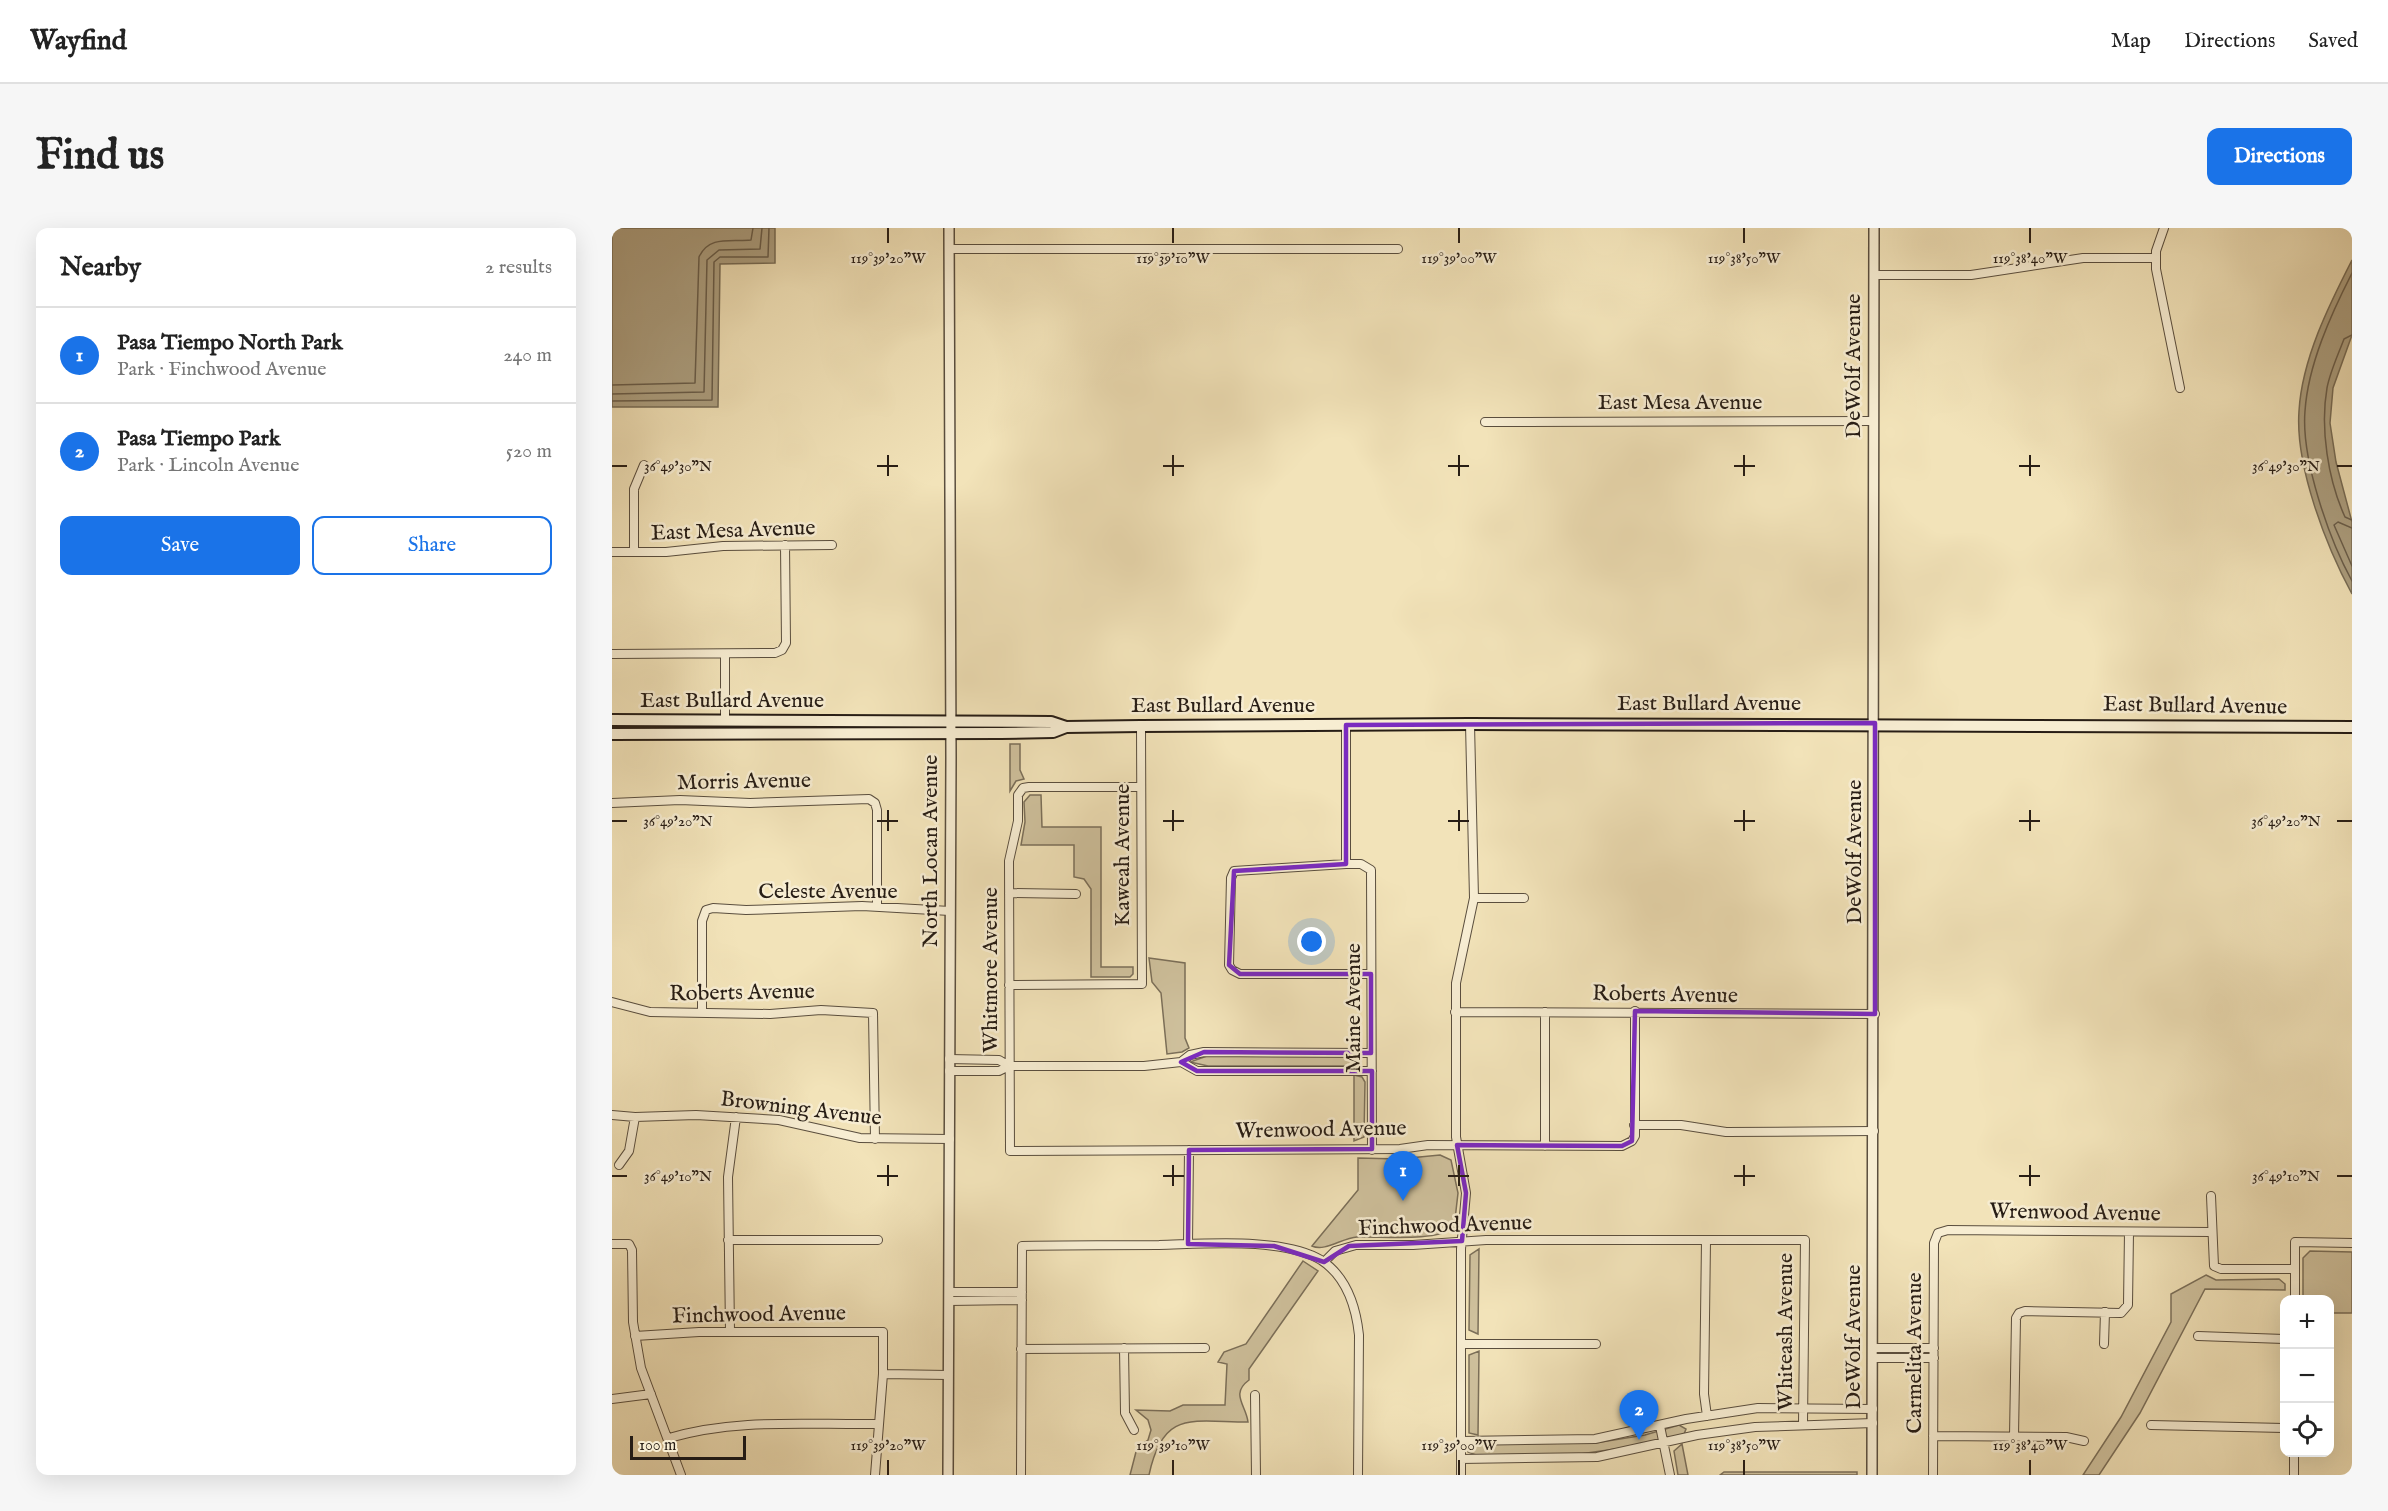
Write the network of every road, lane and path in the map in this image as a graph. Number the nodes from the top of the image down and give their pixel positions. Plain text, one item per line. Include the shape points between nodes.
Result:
1 (949, 228) edge
2 (1874, 228) edge
3 (2164, 228) edge
4 (949, 249) junction
5 (1398, 249) dead end
6 (2155, 258) junction
7 (1874, 275) junction
8 (2180, 388) dead end
9 (1874, 421) junction
10 (1485, 422) dead end
11 (644, 465) dead end
12 (785, 545) junction
13 (832, 545) dead end
14 (612, 552) edge
15 (634, 552) junction
16 (612, 654) edge
17 (725, 654) junction
18 (612, 720) edge
19 (725, 720) junction
20 (1875, 723) junction
21 (1470, 724) junction
22 (1346, 725) junction
23 (1141, 726) junction
24 (950, 727) junction
25 (2352, 727) edge
26 (612, 734) edge
27 (1141, 787) junction
28 (612, 803) edge
29 (1346, 864) junction
30 (1009, 893) junction
31 (1076, 894) dead end
32 (1474, 898) junction
33 (1524, 898) dead end
34 (877, 907) junction
35 (950, 911) junction
36 (1371, 974) junction
37 (1009, 985) junction
38 (612, 1002) edge
39 (702, 1011) junction
40 (1635, 1011) junction
41 (1455, 1012) junction
42 (1545, 1012) junction
43 (1875, 1014) junction
44 (1371, 1053) junction
45 (949, 1059) junction
46 (1181, 1062) junction
47 (1009, 1066) junction
48 (949, 1071) junction
49 (1372, 1071) junction
50 (612, 1114) edge
51 (635, 1117) junction
52 (736, 1117) junction
53 (1634, 1125) junction
54 (1874, 1131) junction
55 (875, 1139) junction
56 (950, 1139) junction
57 (1457, 1145) junction
58 (1545, 1146) junction
59 (1372, 1149) junction
60 (1189, 1150) junction
61 (1010, 1151) joint
62 (619, 1165) dead end
63 (2211, 1196) dead end
64 (2129, 1232) junction
65 (2211, 1232) junction
66 (1938, 1233) joint
67 (728, 1240) junction
68 (878, 1240) dead end
69 (1805, 1240) joint
70 (1462, 1241) junction
71 (1706, 1241) junction
72 (2352, 1243) edge
73 (612, 1244) edge
74 (1188, 1244) junction
75 (1324, 1262) junction
76 (2295, 1269) junction
77 (2295, 1295) edge
78 (949, 1296) junction
79 (1022, 1296) junction
80 (2104, 1312) junction
81 (730, 1332) junction
82 (635, 1336) junction
83 (2198, 1336) dead end
84 (2280, 1339) edge
85 (1461, 1344) junction
86 (1596, 1344) dead end
87 (2104, 1344) dead end
88 (1124, 1348) junction
89 (1204, 1348) dead end
90 (1934, 1348) junction
91 (1021, 1349) junction
92 (1873, 1353) junction
93 (1934, 1358) junction
94 (883, 1374) junction
95 (948, 1375) junction
96 (651, 1394) junction
97 (1255, 1395) dead end
98 (612, 1399) edge
99 (1803, 1408) junction
100 (1873, 1409) junction
101 (1707, 1416) junction
102 (1873, 1423) junction
103 (1803, 1424) junction
104 (877, 1425) junction
105 (2151, 1425) dead end
106 (1660, 1426) junction
107 (2280, 1428) edge
108 (1134, 1430) dead end
109 (2014, 1436) junction
110 (1933, 1437) junction
111 (669, 1438) junction
112 (1461, 1441) junction
113 (2084, 1441) dead end
114 (1665, 1443) junction
115 (2294, 1457) edge
116 (1461, 1459) junction
117 (681, 1475) edge
118 (875, 1475) edge
119 (948, 1475) edge
120 (1021, 1475) edge
121 (1256, 1475) edge
122 (1358, 1475) edge
123 (1461, 1475) edge
124 (1671, 1475) edge
125 (1872, 1475) edge
126 (1932, 1475) edge
127 (2294, 1475) edge

1 - 4 street, North Locan Avenue
2 - 7 street, DeWolf Avenue
3 - 6 street
4 - 5 street
4 - 24 street, North Locan Avenue
6 - 7 street via 2083,258 1971,275
6 - 8 street
7 - 9 street, DeWolf Avenue
9 - 10 street, East Mesa Avenue
9 - 20 street, DeWolf Avenue
11 - 15 street via 634,489
12 - 13 street, East Mesa Avenue
12 - 15 street, East Mesa Avenue
12 - 17 street via 786,643 775,653
14 - 15 street, East Mesa Avenue
16 - 17 street
17 - 19 street
18 - 19 main road, East Bullard Avenue
19 - 24 main road, East Bullard Avenue
20 - 21 main road, East Bullard Avenue
20 - 25 main road, East Bullard Avenue
20 - 43 street, DeWolf Avenue
21 - 22 main road, East Bullard Avenue
21 - 32 street
22 - 23 main road, East Bullard Avenue
22 - 29 street
23 - 24 main road, East Bullard Avenue via 1066,727 1051,722
23 - 27 street, Kaweah Avenue
24 - 26 main road, East Bullard Avenue
24 - 35 street, North Locan Avenue
27 - 30 street, Whitmore Avenue via 1021,790 1009,861
27 - 37 street, Kaweah Avenue via 1142,984
28 - 34 street, Morris Avenue via 869,799 875,803
29 - 36 street, Maine Avenue via 1362,864 1371,870
29 - 36 street via 1234,872 1229,964 1240,974
30 - 31 street
30 - 37 street, Whitmore Avenue
32 - 33 street
32 - 41 street via 1457,969
34 - 35 street, Celeste Avenue
34 - 39 street, Celeste Avenue via 706,910 702,921
35 - 45 street, North Locan Avenue
36 - 44 street, Maine Avenue
37 - 47 street, Whitmore Avenue
38 - 39 street, Roberts Avenue via 650,1012
39 - 55 street, Roberts Avenue via 873,1013
40 - 42 street, Roberts Avenue
40 - 43 street, Roberts Avenue via 1709,1015
40 - 53 street
41 - 42 street, Roberts Avenue
41 - 57 street
42 - 58 street
43 - 54 street, DeWolf Avenue
44 - 46 street via 1204,1052
44 - 49 street, Maine Avenue
45 - 47 street via 999,1060
45 - 48 street, North Locan Avenue
46 - 47 street via 1144,1066
46 - 49 street via 1197,1071
47 - 48 street via 999,1071
47 - 61 street, Whitmore Avenue
48 - 56 street, North Locan Avenue
49 - 59 street, Maine Avenue
50 - 51 street, Browning Avenue
51 - 52 street, Browning Avenue
51 - 62 street via 629,1151
52 - 55 street, Browning Avenue via 779,1120
52 - 67 street via 728,1177
53 - 54 street via 1681,1125 1726,1132
53 - 58 street, Wrenwood Avenue via 1635,1136 1622,1146
54 - 92 street, DeWolf Avenue
55 - 56 street, Browning Avenue
56 - 78 street, North Locan Avenue
57 - 58 street, Wrenwood Avenue
57 - 59 street, Wrenwood Avenue
57 - 70 street via 1466,1193
59 - 60 street, Wrenwood Avenue
60 - 61 street, Wrenwood Avenue
60 - 74 street
63 - 65 street
64 - 65 street, Wrenwood Avenue
64 - 66 street, Wrenwood Avenue
64 - 80 street via 2128,1305 2126,1310
65 - 76 street via 2214,1266
66 - 90 street, Carmelita Avenue via 1934,1243
67 - 68 street
67 - 81 street
69 - 71 street, Finchwood Avenue
69 - 99 street, Whiteash Avenue
70 - 71 street, Finchwood Avenue
70 - 75 street, Finchwood Avenue via 1349,1246 1335,1251
70 - 85 street
71 - 101 street
72 - 76 street via 2295,1242
73 - 82 street via 629,1244 633,1258
74 - 75 street via 1274,1246 1304,1252
74 - 79 street via 1022,1246
75 - 122 street via 1350,1294 1357,1315
76 - 77 street
78 - 79 street
78 - 95 street, North Locan Avenue
79 - 91 street
80 - 87 street
80 - 109 street via 2019,1313 2014,1326
81 - 82 street, Finchwood Avenue
81 - 94 street, Finchwood Avenue via 883,1332
82 - 96 street
83 - 84 street
85 - 86 street
85 - 112 street
88 - 89 street
88 - 91 street
88 - 108 street via 1125,1413
90 - 92 street
90 - 93 street, Carmelita Avenue
91 - 120 street
92 - 93 street
92 - 100 street, DeWolf Avenue
93 - 110 street, Carmelita Avenue
94 - 95 street
94 - 104 street
95 - 119 street, North Locan Avenue
96 - 98 street
96 - 111 street
97 - 121 street
99 - 100 street
99 - 101 street via 1758,1408
99 - 103 street, Whiteash Avenue
100 - 102 street, DeWolf Avenue
101 - 106 street
102 - 103 street
102 - 125 street, DeWolf Avenue
103 - 114 street via 1720,1431
104 - 111 street via 736,1425 703,1428
104 - 118 street
105 - 107 street
106 - 112 street via 1596,1439
106 - 114 street
109 - 110 street
109 - 113 street
110 - 126 street, Carmelita Avenue
111 - 117 street
112 - 116 street
114 - 116 street via 1581,1458
114 - 124 street
115 - 127 street
116 - 123 street

